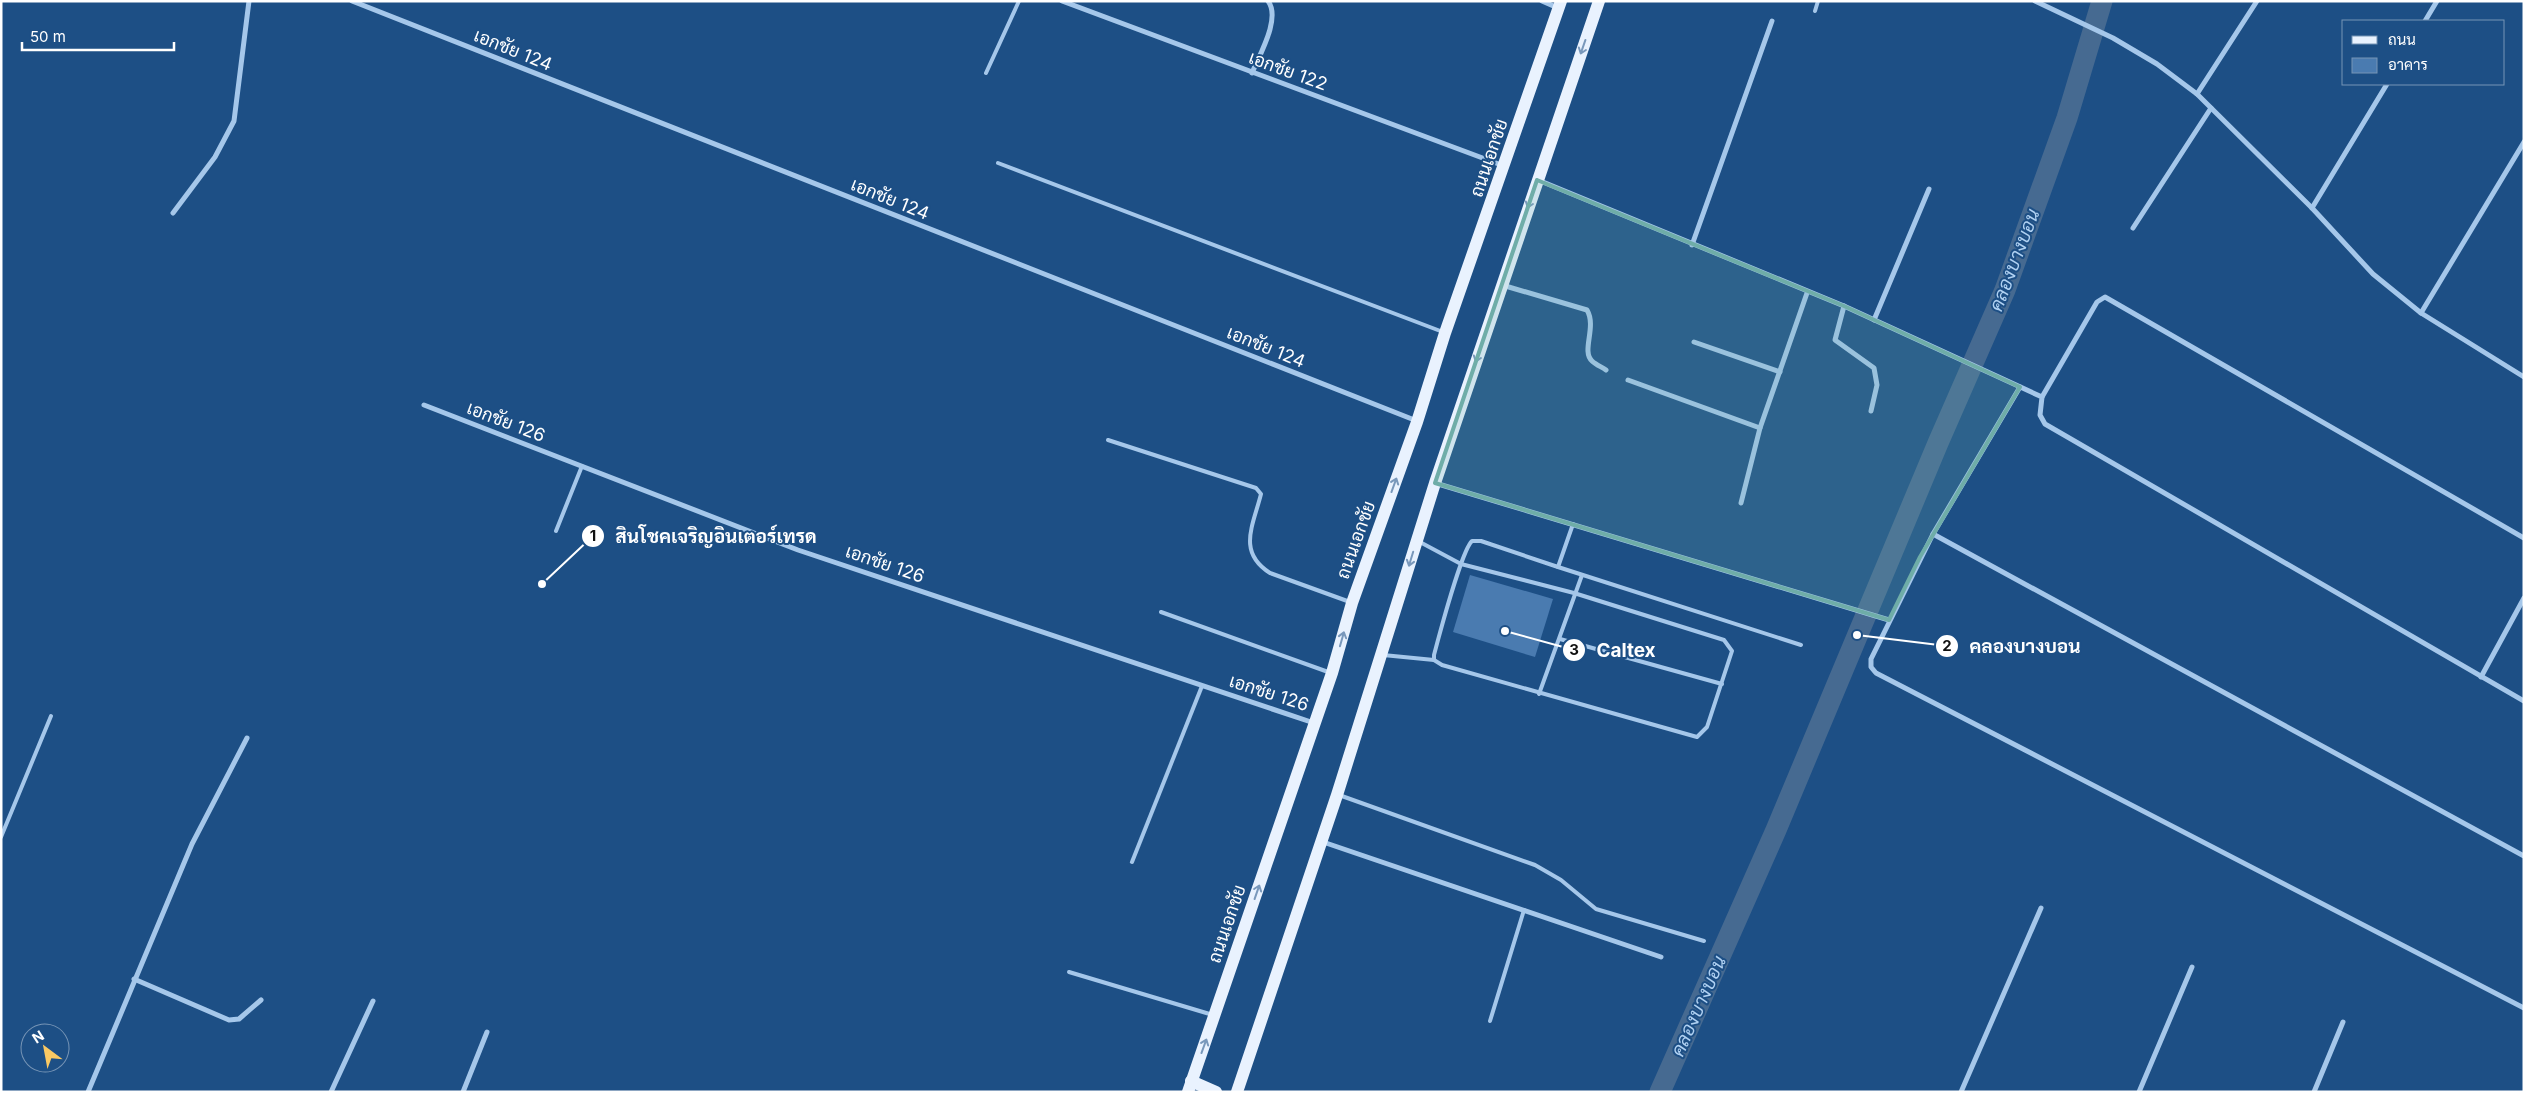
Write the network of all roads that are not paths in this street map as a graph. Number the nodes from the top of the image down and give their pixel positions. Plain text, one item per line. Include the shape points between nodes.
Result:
1 (249, 1) edge
2 (352, 1) edge
3 (1019, 1) edge
4 (1062, 1) edge
5 (1268, 1) edge
6 (1542, 1) edge
7 (1599, 1) edge
8 (1818, 1) edge
9 (2035, 1) edge
10 (2257, 1) edge
11 (2437, 1) edge
12 (1560, 5) edge
13 (1815, 11) dead end
14 (2426, 20) edge
15 (1772, 21) dead end
16 (986, 73) dead end
17 (1252, 73) junction
18 (2386, 85) edge
19 (2197, 94) junction
20 (2212, 108) junction
21 (2524, 142) edge
22 (998, 163) dead end
23 (1504, 166) junction
24 (1538, 180) junction
25 (1929, 189) dead end
26 (2312, 208) junction
27 (173, 213) dead end
28 (2133, 228) dead end
29 (1692, 245) junction
30 (1502, 285) junction
31 (1807, 293) junction
32 (1844, 306) junction
33 (2421, 313) junction
34 (1874, 320) junction
35 (1445, 333) junction
36 (1694, 342) dead end
37 (1606, 370) dead end
38 (1780, 372) junction
39 (2524, 377) edge
40 (1628, 380) dead end
41 (2020, 387) junction
42 (2042, 397) junction
43 (424, 405) dead end
44 (1870, 411) dead end
45 (1417, 422) junction
46 (1760, 428) junction
47 (1108, 440) dead end
48 (582, 466) junction
49 (1435, 483) junction
50 (1741, 503) dead end
51 (1573, 524) junction
52 (556, 532) dead end
53 (1933, 534) junction
54 (2524, 538) edge
55 (1417, 540) junction
56 (1462, 564) junction
57 (1558, 568) junction
58 (1582, 575) junction
59 (1574, 593) junction
60 (2524, 598) edge
61 (1352, 603) junction
62 (1161, 612) dead end
63 (1889, 620) junction
64 (1560, 639) junction
65 (1801, 645) dead end
66 (1381, 655) junction
67 (1434, 660) junction
68 (1332, 673) junction
69 (2481, 677) junction
70 (1722, 684) junction
71 (1202, 686) junction
72 (1539, 694) junction
73 (2524, 701) edge
74 (52, 716) dead end
75 (1314, 723) junction
76 (247, 738) dead end
77 (1337, 795) junction
78 (1, 837) edge
79 (1320, 841) junction
80 (2524, 856) edge
81 (1132, 862) dead end
82 (2041, 908) dead end
83 (1524, 910) junction
84 (1704, 941) dead end
85 (1661, 957) dead end
86 (2192, 967) dead end
87 (1069, 972) dead end
88 (134, 979) junction
89 (261, 1000) dead end
90 (373, 1001) dead end
91 (2524, 1008) edge
92 (1215, 1015) junction
93 (1490, 1021) dead end
94 (2343, 1022) dead end
95 (487, 1032) dead end
96 (1189, 1086) edge
97 (88, 1092) edge
98 (331, 1092) edge
99 (463, 1092) edge
100 (1216, 1092) edge
101 (1236, 1092) edge
102 (1961, 1092) edge
103 (2138, 1092) edge
104 (2314, 1092) edge

1 - 27 street via 234,121 214,157
2 - 45 street, เอกชัย 124
3 - 16 lane
4 - 17 street, เอกชัย 122
5 - 17 street via 1273,8 1273,19
6 - 12 street
7 -> 24 main road
8 - 13 lane
9 - 19 street via 2113,38 2157,64
10 - 19 street
11 - 14 street
12 - 23 main road, ถนนเอกชัย
15 - 29 street
17 - 23 street, เอกชัย 122
18 - 26 street
19 - 20 street
20 - 26 street
20 - 28 street
21 - 33 street
22 - 35 lane
23 - 35 main road, ถนนเอกชัย
24 - 29 street
24 -> 30 main road
25 - 34 street
26 - 33 street via 2373,274
29 - 31 street
30 - 37 street via 1587,310 1592,325 1588,353 1592,361
30 -> 49 main road
31 - 32 street
31 - 38 street
32 - 34 street
32 - 44 street via 1835,340 1874,368 1877,385
33 - 39 street
34 - 41 street
35 - 45 main road, ถนนเอกชัย
36 - 38 street
38 - 46 street
40 - 46 street
41 - 42 street
41 - 53 street
42 - 54 street via 2097,302 2104,297
42 - 69 street via 2040,415 2045,424
43 - 48 street, เอกชัย 126
61 -> 45 main road, ถนนเอกชัย
46 - 50 street
47 - 61 lane via 1256,488 1261,494 1248,544 1258,566
48 - 52 lane
48 - 71 street, เอกชัย 126 via 798,550
49 - 51 street
49 - 55 main road
51 - 57 lane
51 - 63 street
53 - 63 street
53 - 80 street
55 - 56 lane
55 -> 66 main road
56 - 57 lane via 1467,545 1481,541
56 - 59 lane
56 - 67 lane
57 - 58 lane
58 - 59 lane
58 - 65 lane
59 - 64 lane
59 - 70 lane via 1724,640 1732,651
60 - 69 street
68 -> 61 main road, ถนนเอกชัย
62 - 68 lane
63 - 91 street via 1871,659 1871,667 1876,673
64 - 70 lane
64 - 72 lane
66 - 67 lane
66 - 77 main road
67 - 72 lane
68 - 75 main road, ถนนเอกชัย
69 - 73 street
70 - 72 lane via 1707,727 1697,737
71 - 75 street, เอกชัย 126
71 - 81 lane
74 - 78 lane
92 -> 75 main road, ถนนเอกชัย
76 - 88 street via 192,844
77 - 79 main road
77 - 84 lane via 1535,865 1562,880 1596,909
79 - 83 street
79 - 101 main road
82 - 102 street
83 - 85 street
83 - 93 lane
86 - 103 street
87 - 92 lane
88 - 89 street via 229,1020 239,1019
88 - 97 street
90 - 98 street
96 -> 92 main road, ถนนเอกชัย
94 - 104 street
95 - 99 street
96 - 100 main road

